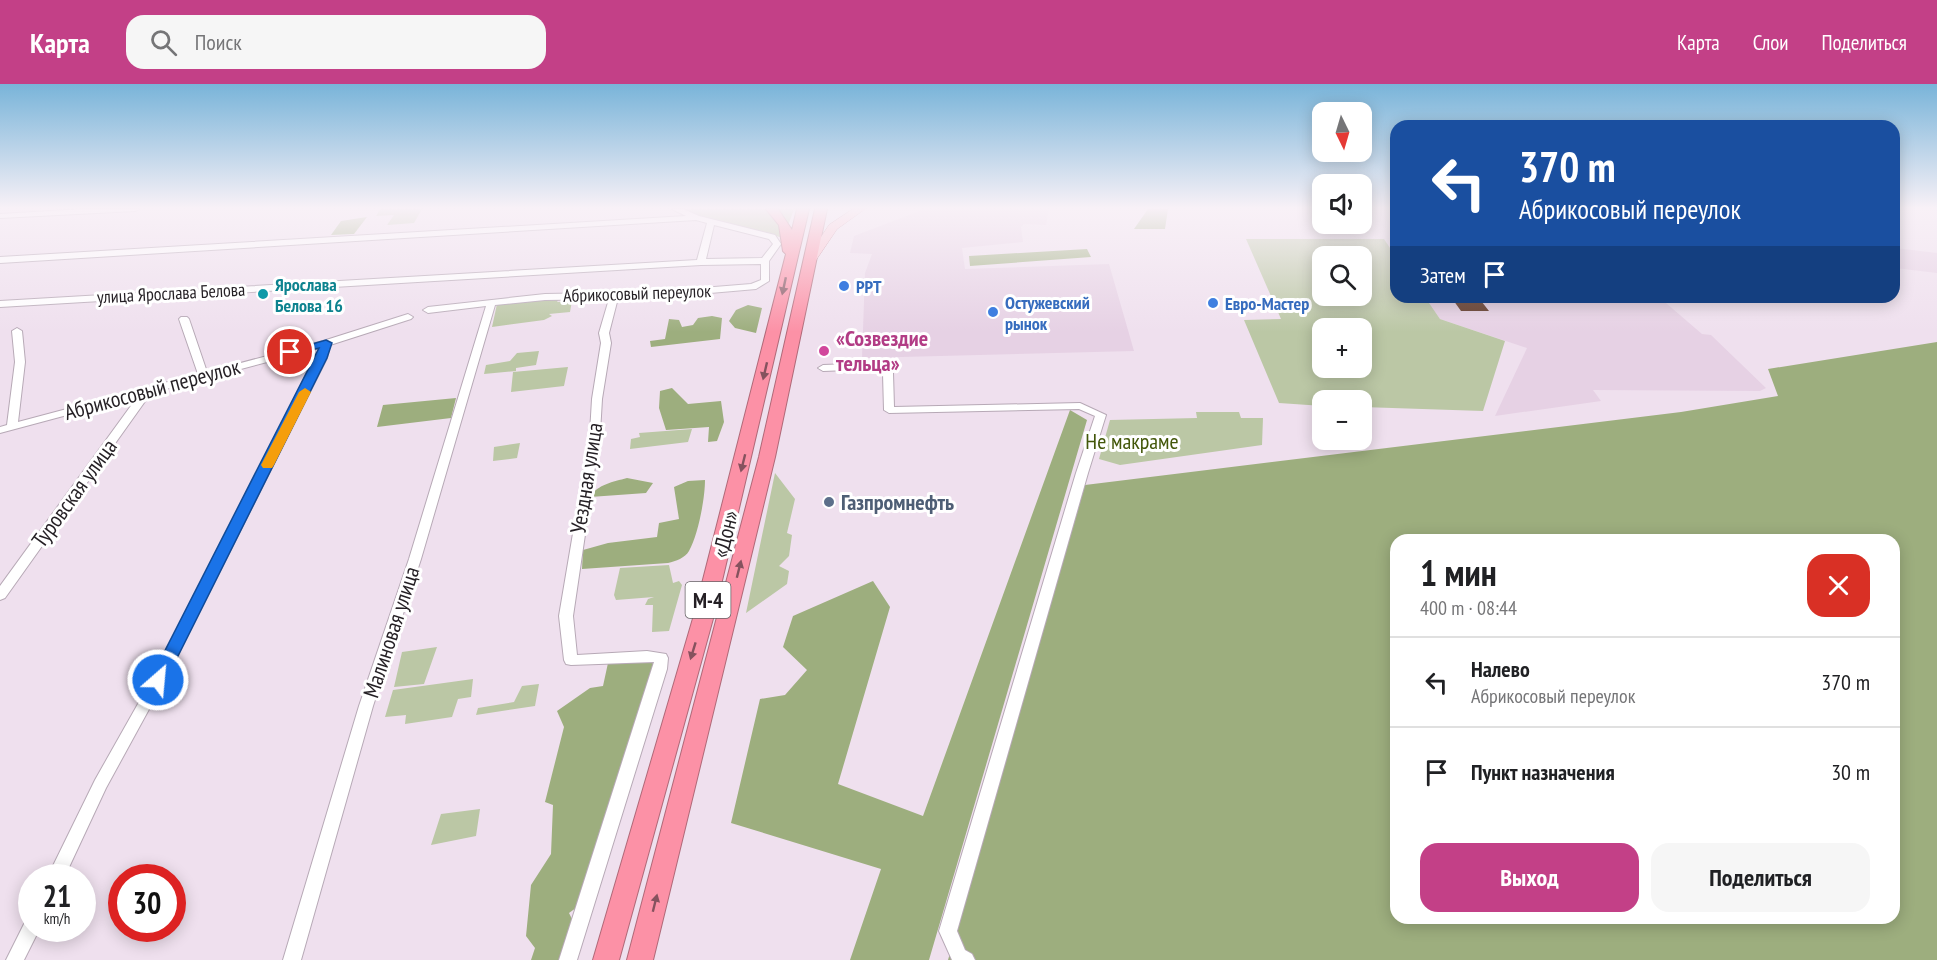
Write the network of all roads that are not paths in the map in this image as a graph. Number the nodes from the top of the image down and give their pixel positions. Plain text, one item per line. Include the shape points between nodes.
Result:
1 (168, 250) edge
2 (704, 250) edge
3 (773, 250) edge
4 (789, 250) edge
5 (792, 250) edge
6 (812, 250) edge
7 (818, 250) edge
8 (790, 256) junction
9 (0, 260) edge
10 (765, 261) junction
11 (810, 261) junction
12 (701, 262) junction
13 (614, 297) junction
14 (0, 304) edge
15 (491, 304) junction
16 (428, 310) dead end
17 (408, 317) dead end
18 (184, 318) dead end
19 (17, 331) dead end
20 (326, 343) junction
21 (823, 368) dead end
22 (203, 375) junction
23 (147, 391) junction
24 (12, 427) junction
25 (0, 430) edge
26 (0, 595) edge
27 (62, 864) edge
28 (24, 942) edge
29 (15, 960) edge
30 (292, 960) edge
31 (568, 960) edge
32 (606, 960) edge
33 (640, 960) edge
34 (966, 960) edge

1 - 9 street
2 - 12 street
3 - 10 street
4 - 8 highway
5 - 8 highway, «Дон» / М-4
6 - 11 highway, «Дон» / М-4
7 - 11 main road
8 -> 32 highway, «Дон» / М-4 via 762,386 704,615
10 - 12 street, улица Ярослава Белова
10 - 13 street, Абрикосовый переулок via 765,281 758,286
33 -> 11 highway, «Дон» / М-4 via 764,467
12 - 14 street, улица Ярослава Белова
13 - 15 street, Абрикосовый переулок via 544,297
13 - 31 street, Уездная улица via 604,333 595,433 566,615 571,660 661,658
15 - 16 street, Абрикосовый переулок
15 - 30 street, Малиновая улица
17 - 20 street, Абрикосовый переулок
18 - 22 street
19 - 24 street via 20,362
20 - 22 street, Абрикосовый переулок
20 - 27 street via 322,358
21 - 34 street via 877,366 888,373 889,410 1080,406 1101,415 948,931 959,956
22 - 23 street, Абрикосовый переулок
23 - 24 street, Абрикосовый переулок
23 - 26 street, Туровская улица
24 - 25 street, Абрикосовый переулок
28 - 29 street

